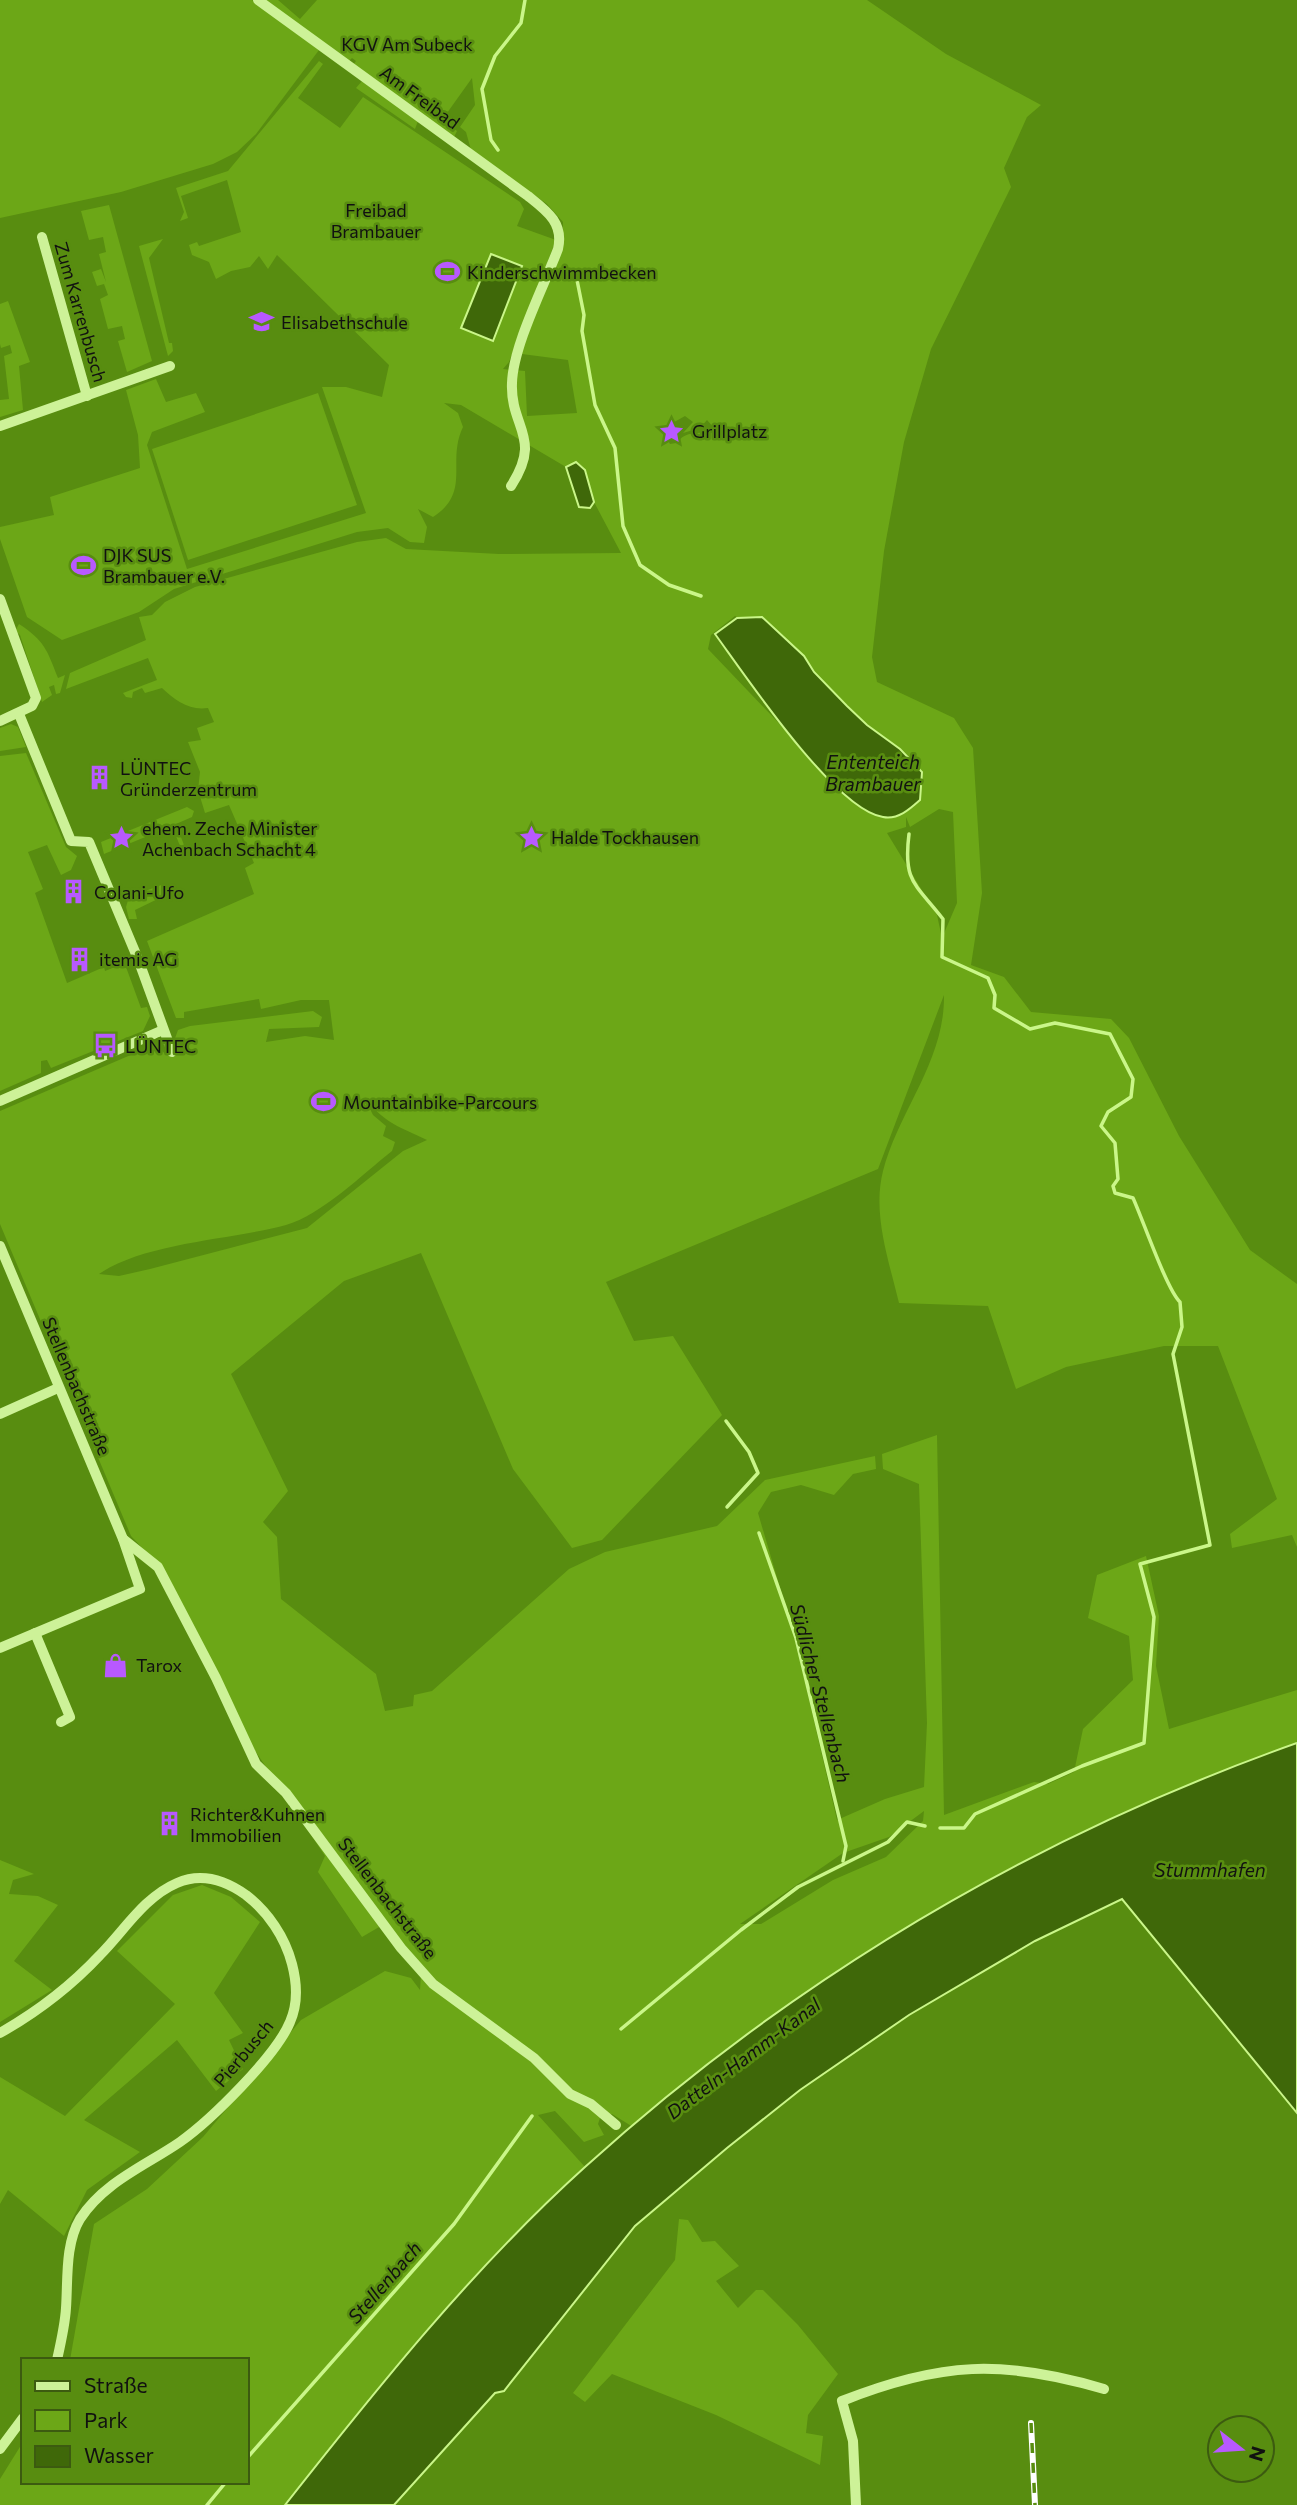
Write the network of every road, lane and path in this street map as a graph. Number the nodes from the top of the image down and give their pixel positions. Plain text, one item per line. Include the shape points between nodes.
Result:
1 (258, 0) edge
2 (42, 237) dead end
3 (170, 366) dead end
4 (87, 396) junction
5 (0, 426) edge
6 (511, 486) dead end
7 (0, 598) edge
8 (19, 714) junction
9 (0, 721) edge
10 (163, 1030) junction
11 (172, 1052) dead end
12 (0, 1101) edge
13 (0, 1246) edge
14 (58, 1388) junction
15 (0, 1414) edge
16 (123, 1539) junction
17 (35, 1633) junction
18 (0, 1648) edge
19 (61, 1721) dead end
20 (0, 2033) edge
21 (615, 2125) dead end
22 (57, 2358) edge
23 (1104, 2389) dead end
24 (21, 2421) edge
25 (0, 2449) edge
26 (856, 2505) edge

1 - 6 street, Am Freibad via 528,197 558,224 560,239 514,368 514,397 527,444
2 - 4 street, Zum Karrenbusch
3 - 4 street, Zum Karrenbusch
4 - 5 street, Zum Karrenbusch
7 - 8 street via 36,698
8 - 9 street
8 - 10 street via 71,841 89,842
10 - 11 street
10 - 12 street
13 - 14 street, Stellenbachstraße
14 - 15 street
14 - 16 street, Stellenbachstraße
16 - 17 street, Stellenbachstraße via 140,1589
16 - 21 street, Stellenbachstraße via 158,1567 256,1764 286,1793 401,1948 433,1984
17 - 18 street, Stellenbachstraße
17 - 19 street via 70,1717
20 - 22 street, Pierbusch via 61,1993 146,1904 188,1879 220,1881 264,1911 281,1936 294,1971 293,2014 280,2040 194,2130 110,2185 79,2221 71,2245
23 - 26 street via 1045,2372 940,2370 842,2401 853,2441
24 - 25 street

